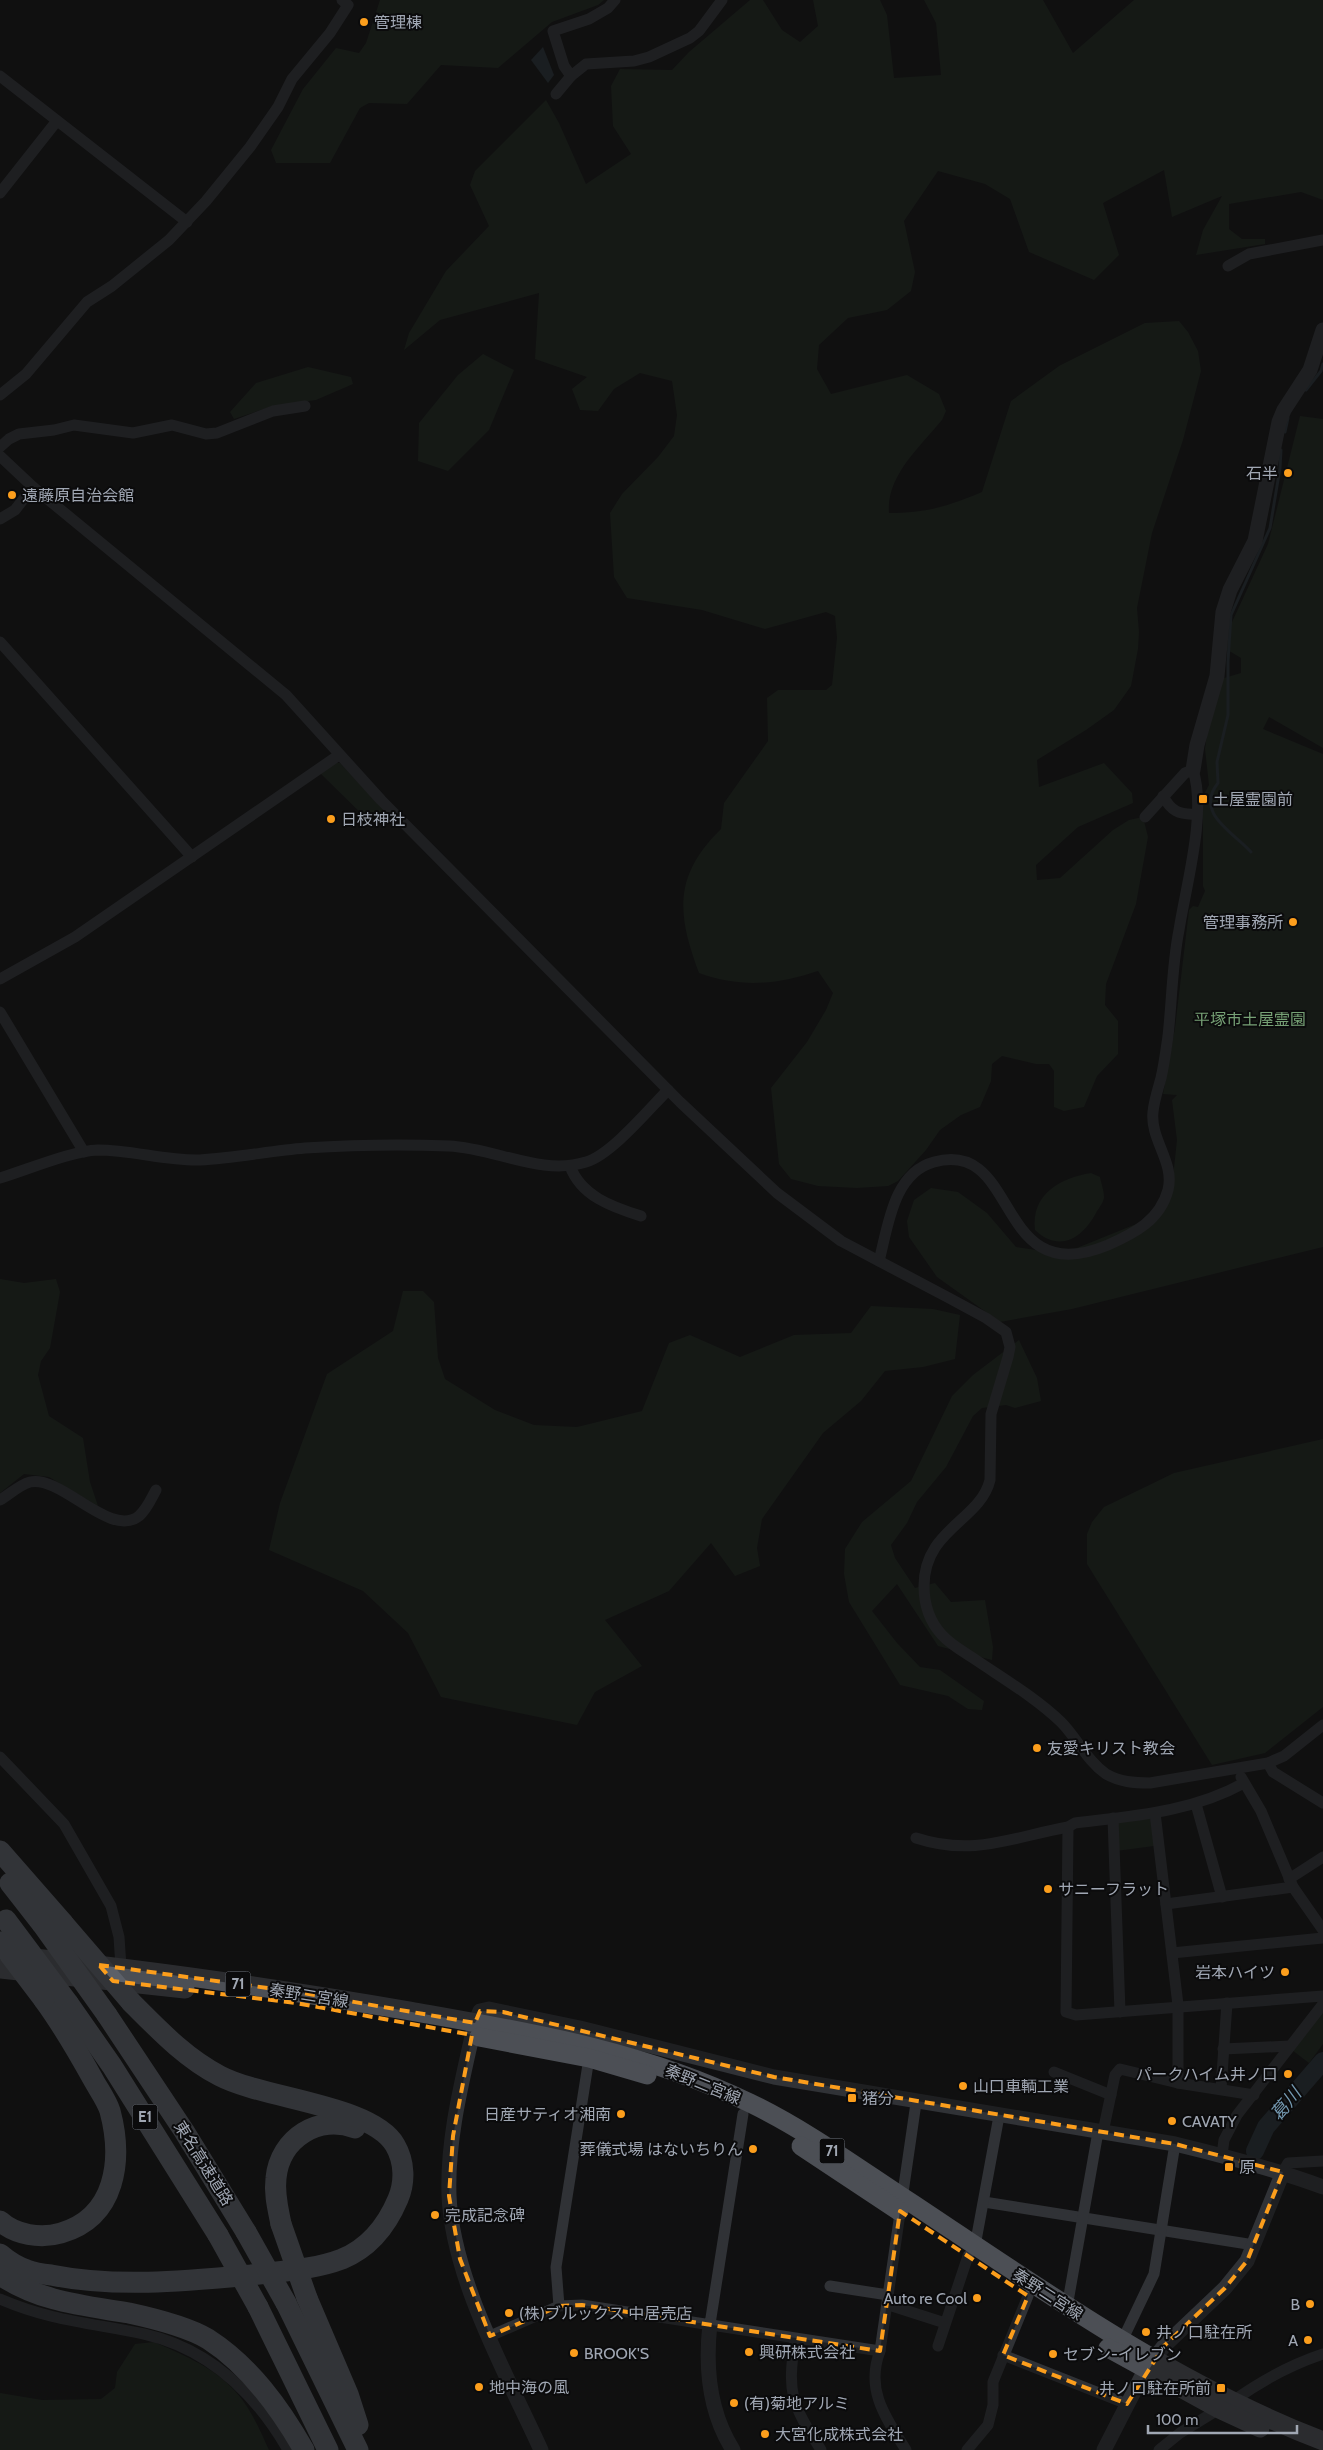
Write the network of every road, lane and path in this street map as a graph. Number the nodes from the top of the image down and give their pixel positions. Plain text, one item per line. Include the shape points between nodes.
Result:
1 (342, 0) edge
2 (615, 0) edge
3 (722, 0) edge
4 (0, 76) edge
5 (571, 76) junction
6 (556, 94) dead end
7 (56, 122) junction
8 (0, 192) edge
9 (187, 222) junction
10 (1323, 240) edge
11 (1228, 266) dead end
12 (1323, 330) edge
13 (0, 396) edge
14 (305, 406) dead end
15 (0, 447) edge
16 (0, 456) edge
17 (33, 487) junction
18 (0, 519) edge
19 (0, 642) edge
20 (339, 755) junction
21 (1192, 770) junction
22 (1163, 796) junction
23 (1196, 814) junction
24 (1145, 817) dead end
25 (192, 857) junction
26 (0, 979) edge
27 (0, 1012) edge
28 (668, 1090) junction
29 (84, 1152) junction
30 (570, 1166) junction
31 (0, 1178) edge
32 (641, 1216) dead end
33 (879, 1261) junction
34 (156, 1490) dead end
35 (0, 1500) edge
36 (1323, 1725) edge
37 (0, 1757) edge
38 (1268, 1763) junction
39 (1236, 1768) junction
40 (1244, 1783) junction
41 (1323, 1803) edge
42 (1196, 1804) junction
43 (1155, 1813) junction
44 (1113, 1818) junction
45 (1068, 1827) junction
46 (916, 1838) dead end
47 (0, 1851) edge
48 (1323, 1857) edge
49 (0, 1871) edge
50 (1291, 1883) junction
51 (1222, 1897) junction
52 (1166, 1904) junction
53 (3, 1916) edge
54 (52, 1923) junction
55 (1323, 1930) edge
56 (1323, 1938) edge
57 (0, 1942) edge
58 (1172, 1953) junction
59 (0, 1955) edge
60 (121, 1967) junction
61 (0, 1969) edge
62 (1323, 1996) edge
63 (1227, 2003) junction
64 (1323, 2004) edge
65 (1178, 2005) junction
66 (1120, 2012) junction
67 (474, 2029) junction
68 (1290, 2046) junction
69 (1223, 2050) junction
70 (589, 2058) junction
71 (1054, 2072) dead end
72 (1178, 2083) junction
73 (1221, 2089) junction
74 (1254, 2095) junction
75 (1111, 2096) junction
76 (916, 2103) junction
77 (743, 2114) junction
78 (999, 2116) junction
79 (1100, 2132) junction
80 (1175, 2144) junction
81 (1222, 2155) junction
82 (1323, 2161) edge
83 (1283, 2172) junction
84 (1323, 2187) edge
85 (984, 2202) junction
86 (901, 2204) junction
87 (1083, 2217) junction
88 (0, 2221) edge
89 (1160, 2229) junction
90 (0, 2241) edge
91 (1254, 2244) junction
92 (972, 2251) junction
93 (0, 2254) edge
94 (0, 2275) edge
95 (830, 2286) dead end
96 (1028, 2296) junction
97 (0, 2299) edge
98 (890, 2301) junction
99 (559, 2306) junction
100 (1067, 2307) junction
101 (710, 2324) junction
102 (945, 2324) junction
103 (490, 2336) junction
104 (795, 2338) junction
105 (1122, 2342) junction
106 (938, 2346) dead end
107 (880, 2351) junction
108 (1323, 2354) edge
109 (1003, 2355) junction
110 (1149, 2364) junction
111 (1127, 2404) junction
112 (1226, 2405) junction
113 (1323, 2441) edge
114 (288, 2450) edge
115 (304, 2450) edge
116 (328, 2450) edge
117 (358, 2450) edge
118 (366, 2450) edge
119 (541, 2450) edge
120 (733, 2450) edge
121 (821, 2450) edge
122 (906, 2450) edge
123 (967, 2450) edge
124 (1104, 2450) edge
125 (1159, 2450) edge
126 (1310, 2450) edge

1 - 9 street via 348,5 330,33 292,79 250,147
2 - 5 street via 589,19 553,31 564,66
3 - 5 street via 690,38 642,59 586,64
4 - 7 street
5 - 6 street
7 - 8 street
7 - 9 street
9 - 13 street via 112,286 87,302 26,374
10 - 11 street via 1249,254
12 - 21 street via 1310,370 1279,422 1255,541 1222,612 1217,676
14 - 15 street via 273,411 217,433 206,434 172,425 133,433 74,425 19,434
16 - 17 street
17 - 18 street via 15,510
17 - 20 street via 286,695
19 - 25 street
20 - 25 street
20 - 28 street
21 - 22 street
21 - 23 street via 1196,781
22 - 23 street via 1177,813
22 - 24 street
23 - 33 street via 1187,889 1175,950 1168,1037 1152,1112 1170,1180 1164,1202 1156,1214 1144,1227 1107,1245 1079,1253 1053,1252 1040,1247 1024,1234 1000,1191 980,1170 962,1162 942,1160 922,1167 904,1184 895,1202
25 - 26 street via 75,937
27 - 29 street
28 - 30 street via 607,1150 589,1161
28 - 33 street via 778,1192 841,1241
29 - 30 street via 99,1150 193,1160 305,1148 447,1146 472,1147 550,1167
29 - 31 street
30 - 32 street via 575,1180 588,1194
33 - 39 street via 986,1318 1006,1332 1010,1347 991,1414 988,1489 983,1499 940,1540 926,1570 925,1600 935,1625 954,1645 1062,1723 1104,1773 1132,1783 1150,1783
34 - 35 street via 137,1518 121,1520 108,1518 46,1482 24,1485
36 - 38 street via 1284,1756
37 - 60 street via 64,1824 74,1840 111,1906 119,1937
38 - 39 street
38 - 41 street via 1273,1772
39 - 40 street
40 - 42 street via 1222,1796
40 - 50 street via 1261,1811
42 - 43 street
42 - 51 street
43 - 44 street
43 - 52 street
44 - 45 street via 1075,1823
44 - 66 street
45 - 46 street via 979,1847 931,1843
45 - 66 street via 1066,2012 1076,2015
47 - 54 highway
48 - 50 street
49 - 54 highway, 東名高速道路 / E1
50 - 51 street
50 - 55 street
51 - 52 street
52 - 58 street
53 - 116 highway, 東名高速道路 / E1, bridge via 123,2082 218,2235 258,2307
54 - 93 highway, bridge via 162,2033 220,2077 254,2090 352,2115 385,2132 396,2146 403,2170 402,2190 382,2229 366,2244 343,2258 290,2270 214,2278 113,2282 69,2279 27,2270
54 - 117 highway, 東名高速道路 / E1, bridge via 246,2232 286,2303
56 - 58 street
57 - 88 highway, bridge via 65,2028 109,2109 115,2154 111,2187 99,2208 73,2230 50,2236 27,2234 6,2227
58 - 65 street
59 - 60 main road, 秦野二宮線 / 71
60 - 67 main road, 秦野二宮線 / 71 via 298,1992
61 - 67 main road, 秦野二宮線 / 71 via 220,1992
62 - 63 street
63 - 65 street
63 - 69 street
64 - 68 street
65 - 66 street
65 - 72 street
67 - 70 main road, 秦野二宮線 / 71
67 - 76 street via 480,2011 503,2012 774,2077
67 - 86 main road, 秦野二宮線 / 71 via 596,2047 695,2079 790,2124
67 - 103 street via 453,2136 449,2196 460,2259
68 - 69 street
68 - 74 street
69 - 73 street
70 - 77 main road, 秦野二宮線 / 71 via 691,2091
70 - 99 street via 556,2267
71 - 75 street
72 - 73 street
72 - 75 street via 1120,2069 1115,2075
73 - 74 street
74 - 81 street via 1227,2134
75 - 79 street
76 - 78 street
76 - 86 street
77 - 86 main road, 秦野二宮線 / 71
77 - 101 street
78 - 79 street
78 - 85 street
79 - 80 street
79 - 87 street
80 - 81 street
80 - 89 street
81 - 83 street
82 - 83 street via 1288,2163
83 - 84 street
83 - 91 street
85 - 87 street
85 - 92 street
86 - 92 main road, 秦野二宮線 / 71
86 - 98 street
87 - 89 street
87 - 100 street
89 - 91 street
89 - 105 street via 1154,2274
90 - 118 highway, bridge via 44,2265 114,2273 221,2267 314,2257 361,2237 381,2216 391,2193 387,2156 381,2146 362,2130 336,2123 314,2127 294,2139 281,2158 276,2177 276,2202 281,2224 307,2298 348,2394
91 - 110 street via 1247,2261 1225,2288
92 - 96 main road, 秦野二宮線 / 71
92 - 100 main road, 秦野二宮線 / 71
92 - 102 street
94 - 115 highway via 20,2288 58,2301 130,2314 169,2324 207,2339 244,2367 286,2419
95 - 98 street
96 - 109 street
96 - 110 main road, 秦野二宮線 / 71
97 - 114 street via 55,2319 144,2334 178,2344 206,2358 249,2394 272,2422
98 - 102 street
98 - 107 street
99 - 101 street via 582,2305
99 - 103 street
100 - 105 main road, 秦野二宮線 / 71
101 - 104 street
101 - 120 street via 707,2350 710,2393 716,2415
102 - 106 street
103 - 119 street
104 - 107 street
104 - 121 street via 790,2383 793,2398
105 - 110 main road, 秦野二宮線 / 71
107 - 122 street via 875,2364 876,2398
108 - 112 street via 1259,2382
109 - 111 street
109 - 123 street via 993,2382 993,2405 988,2425
110 - 111 street
110 - 112 main road, 秦野二宮線 / 71
111 - 124 street
112 - 113 main road, 秦野二宮線 / 71
112 - 125 street
112 - 126 main road, 秦野二宮線 / 71

